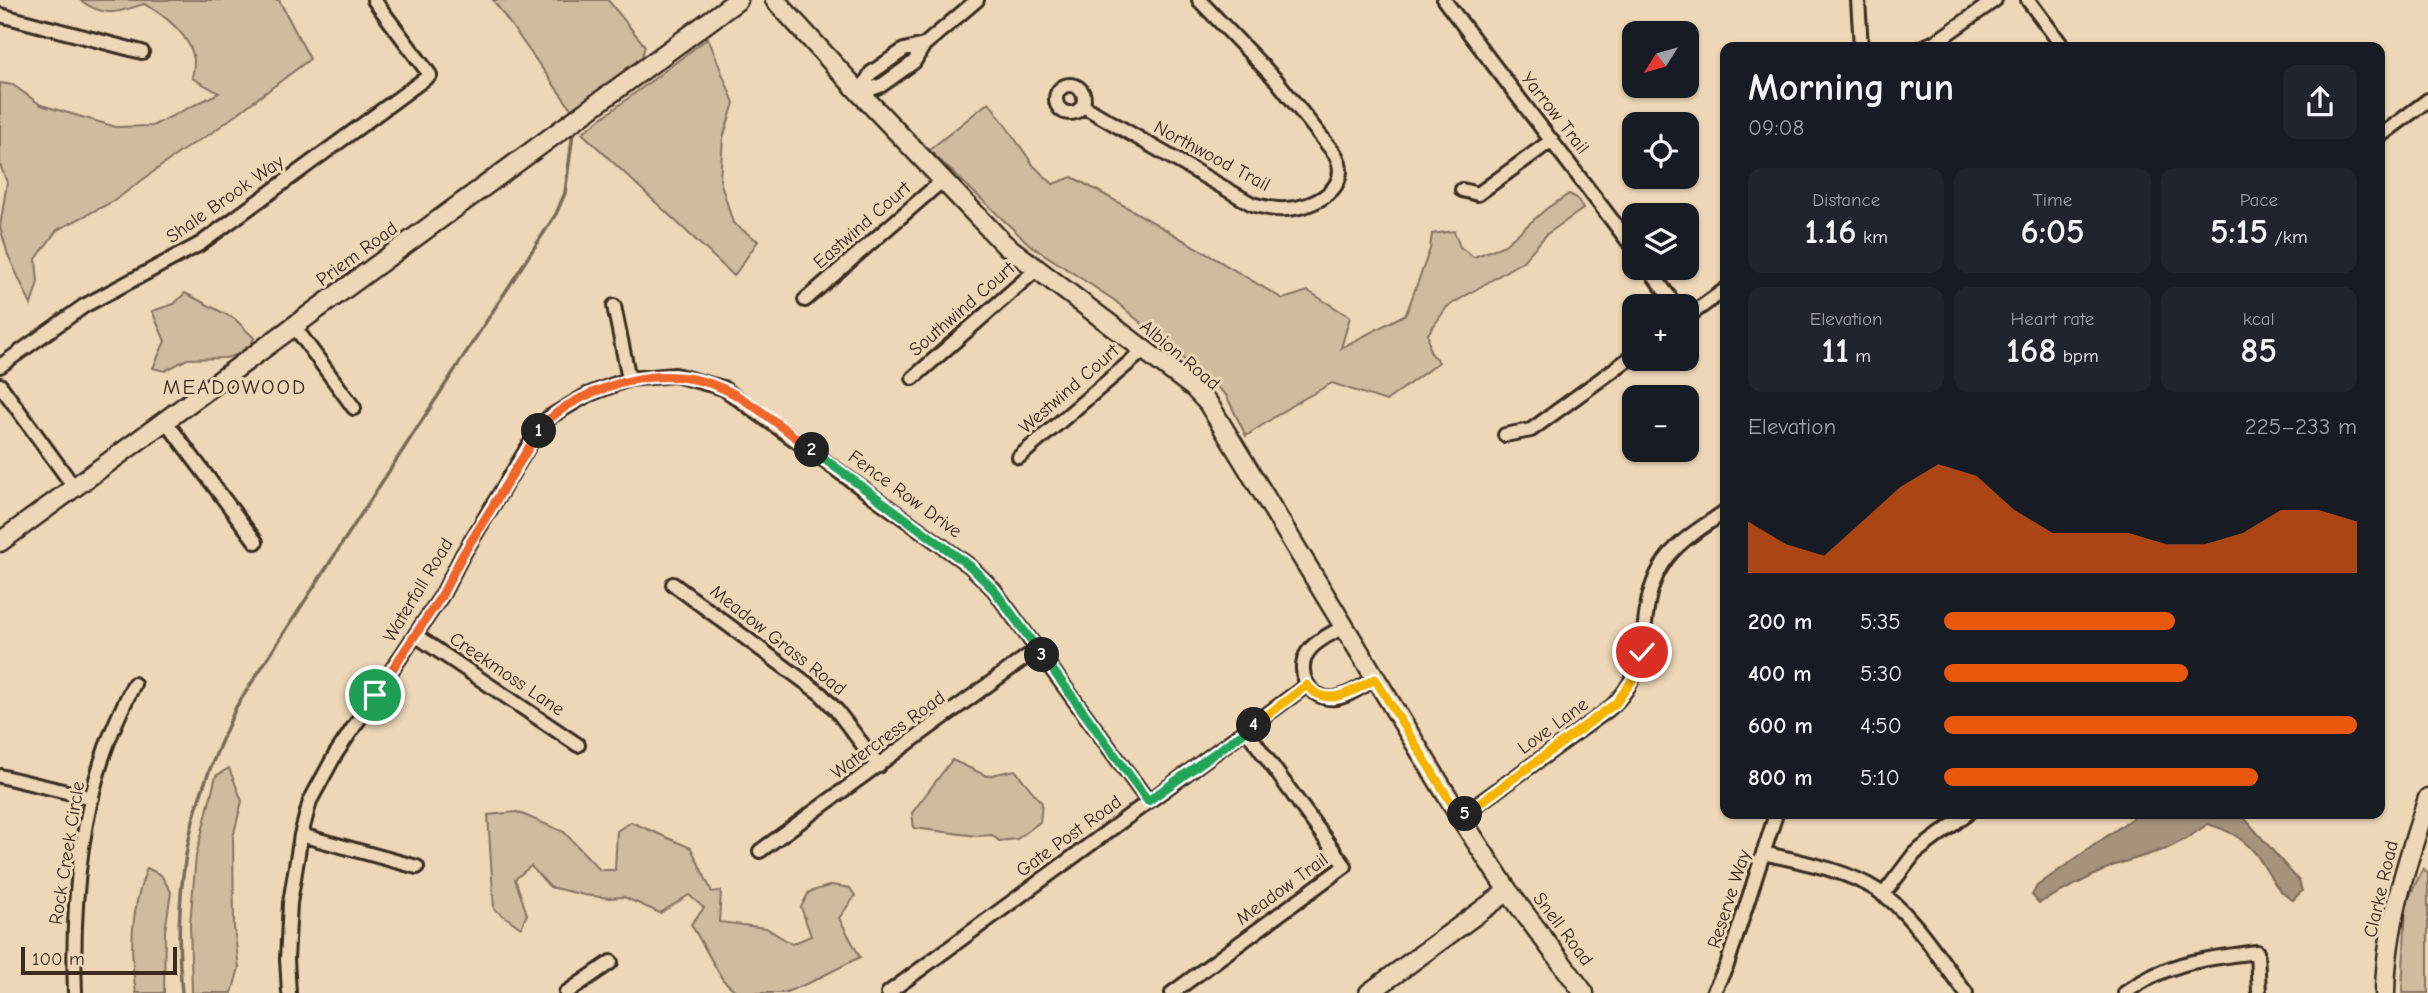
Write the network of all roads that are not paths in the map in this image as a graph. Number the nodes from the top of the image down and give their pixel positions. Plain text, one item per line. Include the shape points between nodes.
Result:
1 (374, 0) edge
2 (737, 0) edge
3 (775, 0) edge
4 (976, 0) edge
5 (1199, 0) edge
6 (1444, 0) edge
7 (1858, 0) edge
8 (1995, 0) edge
9 (2028, 0) edge
10 (0, 15) edge
11 (1861, 42) edge
12 (1935, 42) edge
13 (2059, 42) edge
14 (142, 52) dead end
15 (860, 93) junction
16 (2428, 100) edge
17 (1083, 106) dead end
18 (2385, 132) edge
19 (1552, 140) junction
20 (943, 180) junction
21 (1462, 190) dead end
22 (1622, 233) edge
23 (1037, 269) junction
24 (1720, 293) edge
25 (805, 300) dead end
26 (614, 306) dead end
27 (1699, 308) edge
28 (294, 326) junction
29 (1144, 350) junction
30 (1622, 364) edge
31 (0, 366) edge
32 (913, 378) dead end
33 (629, 379) junction
34 (0, 385) edge
35 (354, 408) dead end
36 (164, 419) junction
37 (1505, 435) dead end
38 (1019, 457) dead end
39 (74, 487) junction
40 (1720, 515) edge
41 (0, 542) edge
42 (256, 542) dead end
43 (673, 584) dead end
44 (1343, 627) junction
45 (415, 635) junction
46 (1037, 649) junction
47 (1375, 679) junction
48 (134, 684) dead end
49 (1307, 685) junction
50 (1246, 730) junction
51 (578, 745) dead end
52 (879, 766) junction
53 (0, 776) edge
54 (92, 797) junction
55 (2428, 798) edge
56 (1148, 801) junction
57 (1460, 817) junction
58 (1774, 819) edge
59 (1960, 819) edge
60 (301, 835) junction
61 (760, 851) dead end
62 (1763, 853) junction
63 (417, 867) dead end
64 (1508, 891) junction
65 (1883, 895) junction
66 (611, 962) dead end
67 (75, 993) edge
68 (289, 993) edge
69 (566, 993) edge
70 (888, 993) edge
71 (1172, 993) edge
72 (1369, 993) edge
73 (1584, 993) edge
74 (1713, 993) edge
75 (1966, 993) edge
76 (2125, 993) edge
77 (2259, 993) edge
78 (2385, 993) edge

1 - 31 street, Shale Brook Way via 430,75 200,244 85,306
2 - 28 street, Priem Road
3 - 15 street, Albion Road
4 - 15 street via 924,45 904,50 871,73
5 - 17 street, Northwood Trail via 1277,81 1335,154 1340,176 1330,192 1296,208 1252,204
6 - 19 street, Yarrow Trail
7 - 11 street
8 - 12 street
9 - 13 street
10 - 14 street
15 - 20 street, Albion Road
16 - 18 street
19 - 21 street via 1478,194
19 - 22 street, Yarrow Trail
20 - 23 street, Albion Road via 992,232
20 - 25 street, Eastwind Court
23 - 29 street, Albion Road
23 - 32 street, Southwind Court
24 - 27 street
26 - 33 street
28 - 35 street
28 - 36 street, Priem Road
29 - 38 street, Westwind Court
29 - 44 street, Albion Road via 1208,403
30 - 37 street via 1531,430
33 - 45 street, Waterfall Road via 587,395 548,418
33 - 46 street, Fence Row Drive via 676,375 739,397 970,566 994,590
34 - 39 street
36 - 39 street, Priem Road
36 - 42 street
39 - 41 street, Priem Road
40 - 57 street, Love Lane via 1685,541 1661,567 1639,666 1621,698
43 - 52 street, Meadow Grass Road via 821,694
44 - 47 street, Albion Road
44 - 49 street via 1308,652 1302,667
45 - 51 street, Creekmoss Lane
45 - 60 street, Waterfall Road via 335,755 310,801
46 - 52 street, Watercress Road
46 - 56 street, Fence Row Drive
47 - 49 street via 1334,698 1319,695
47 - 57 street, Albion Road
48 - 54 street, Rock Creek Circle via 104,753
49 - 50 street, Gate Post Road
50 - 56 street, Gate Post Road
50 - 71 street, Meadow Trail via 1345,866
52 - 61 street, Watercress Road
53 - 54 street
54 - 67 street, Rock Creek Circle via 73,942
55 - 78 street, Clarke Road via 2396,898
56 - 70 street, Gate Post Road
57 - 64 street, Albion Road
58 - 62 street, Reserve Way
59 - 65 street via 1915,853
60 - 63 street
60 - 68 street, Waterfall Road via 290,903
62 - 65 street via 1842,874
62 - 74 street, Reserve Way via 1727,965
64 - 72 street
64 - 73 street, Snell Road
65 - 75 street
66 - 69 street
76 - 77 street via 2175,965 2257,952

